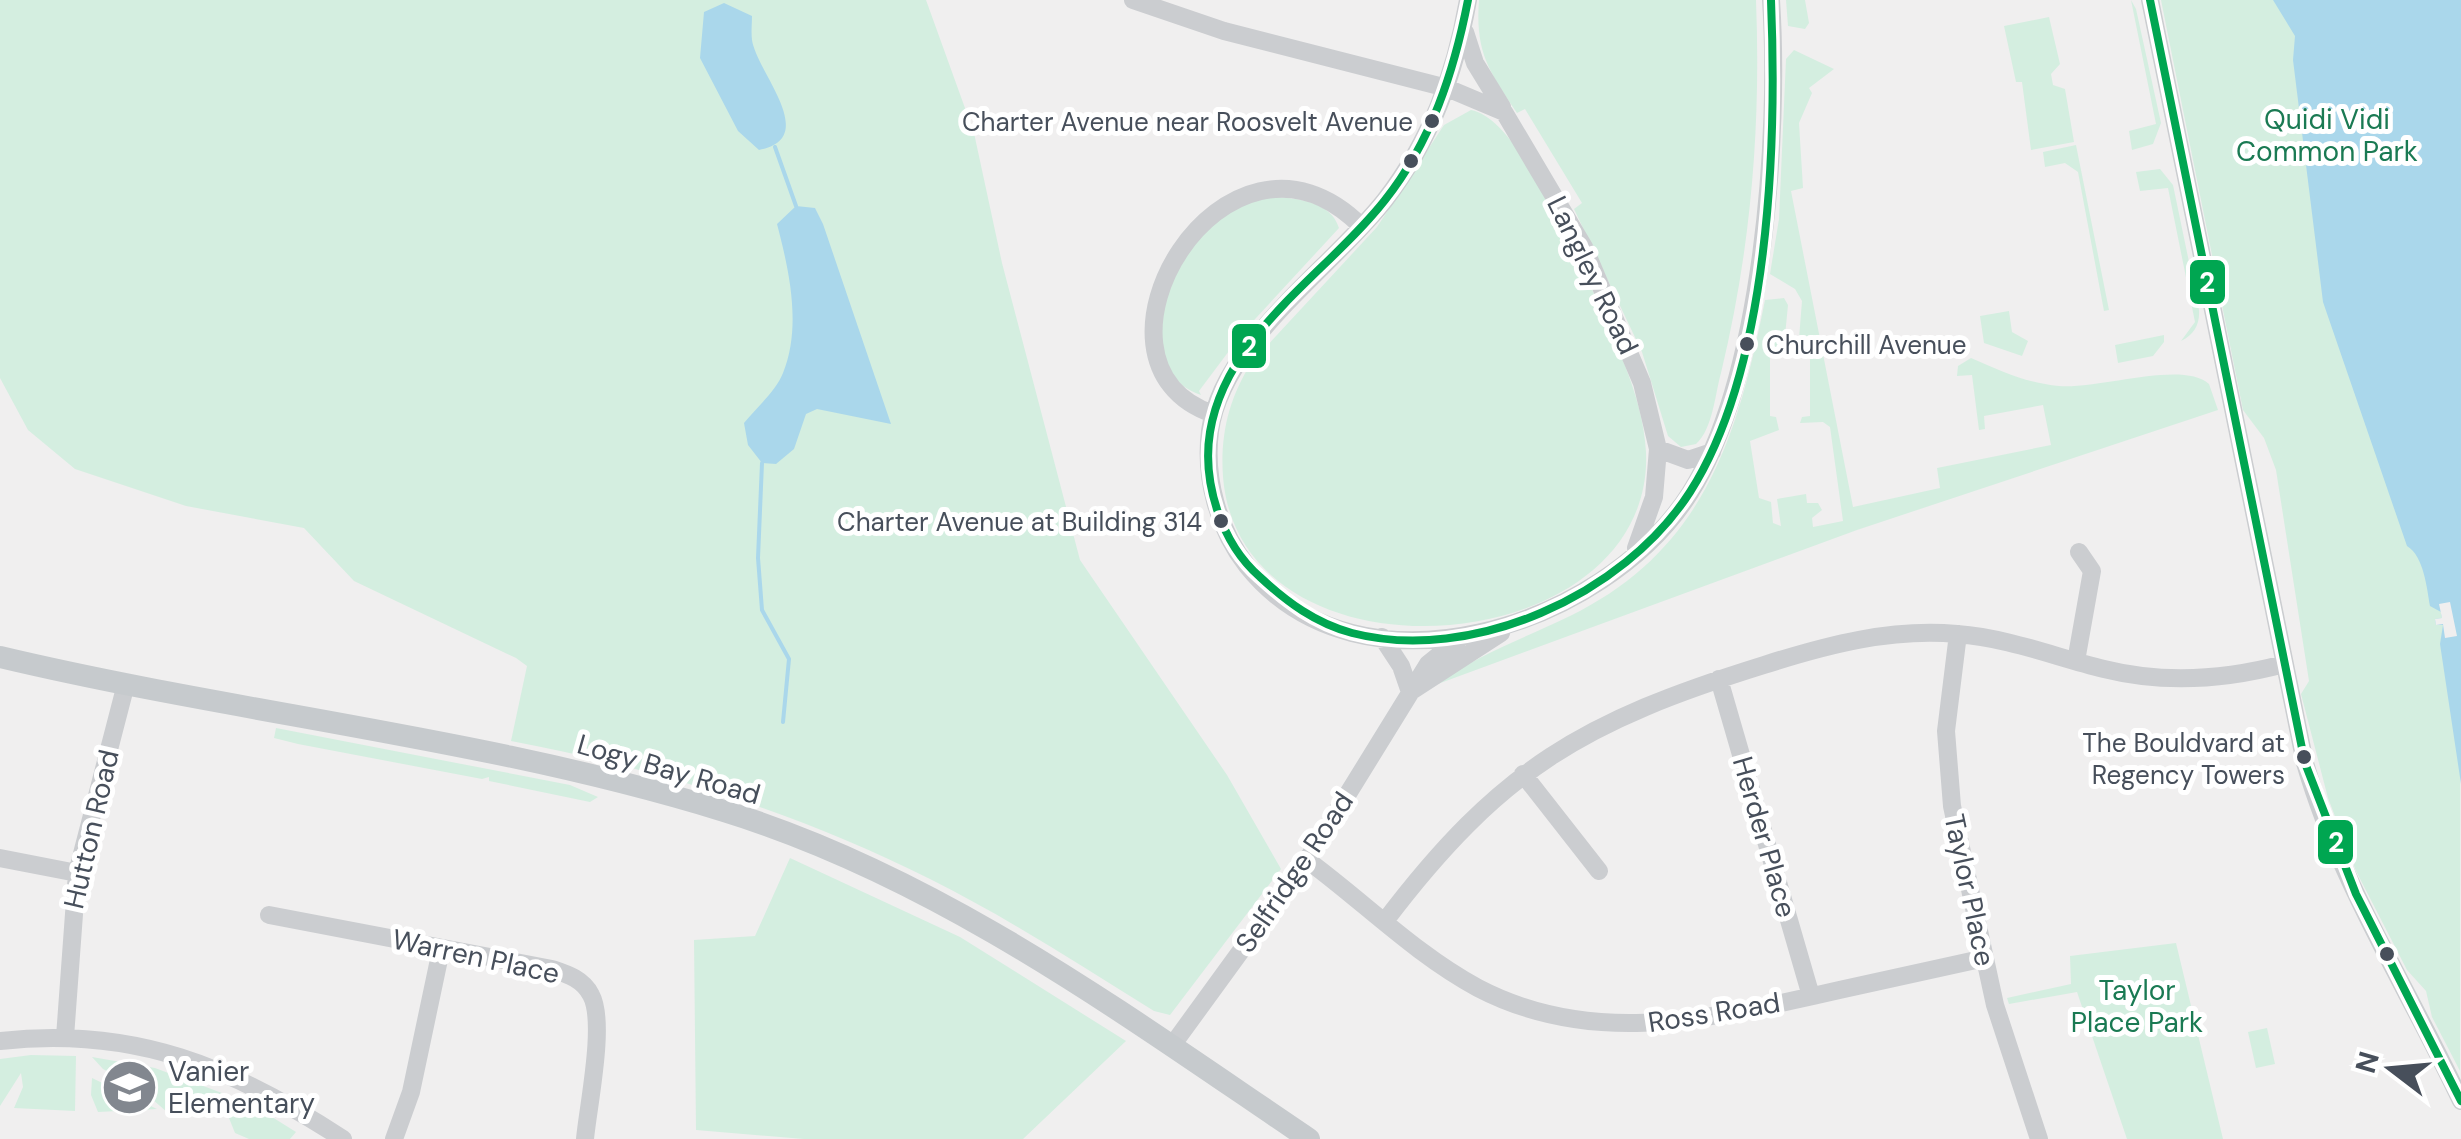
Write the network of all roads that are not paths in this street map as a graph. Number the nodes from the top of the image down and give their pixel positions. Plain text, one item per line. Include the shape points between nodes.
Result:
1 (1133, 0) edge
2 (1468, 0) edge
3 (1772, 0) edge
4 (2150, 0) edge
5 (1464, 24) junction
6 (1448, 88) junction
7 (1504, 112) junction
8 (1362, 226) junction
9 (1213, 414) junction
10 (1658, 448) junction
11 (1712, 452) junction
12 (2078, 552) dead end
13 (1632, 558) junction
14 (1513, 625) junction
15 (1958, 634) junction
16 (1469, 635) junction
17 (1382, 637) junction
18 (0, 657) edge
19 (2076, 660) junction
20 (2284, 664) junction
21 (1719, 679) junction
22 (126, 684) junction
23 (1410, 692) junction
24 (1523, 774) junction
25 (0, 858) edge
26 (1307, 860) junction
27 (1599, 871) dead end
28 (77, 872) junction
29 (269, 915) dead end
30 (1385, 921) junction
31 (442, 950) junction
32 (1984, 958) junction
33 (1811, 996) junction
34 (65, 1036) junction
35 (0, 1042) edge
36 (1171, 1047) junction
37 (2461, 1101) edge
38 (343, 1139) edge
39 (394, 1139) edge
40 (585, 1139) edge
41 (1309, 1139) edge
42 (2040, 1139) edge

1 - 6 street via 1224,31
2 - 5 street
3 - 11 street via 1774,105 1760,254 1742,350
4 - 20 street
5 - 6 street
5 - 7 street, Langley Road via 1475,63
6 - 7 street
6 - 8 street via 1399,180
7 - 10 street, Langley Road via 1604,289 1642,383
8 - 9 street via 1241,357
8 - 9 street via 1324,199 1284,189 1228,203 1194,230 1160,294 1154,353 1185,402
9 - 17 street via 1212,488 1240,557 1269,589 1309,617
10 - 11 street via 1688,460
10 - 13 street, Langley Road via 1654,496
11 - 13 street via 1679,509
12 - 19 street via 2092,571
13 - 14 street via 1590,589
14 - 16 street
14 - 23 street, Selfridge Road
15 - 19 street
15 - 21 street via 1877,636
15 - 32 street, Taylor Place via 1947,766
16 - 17 street
16 - 23 street, Selfridge Road via 1434,656
17 - 23 street
18 - 22 main road, Logy Bay Road
19 - 20 street via 2184,679
20 - 37 street via 2326,829 2364,917
21 - 24 street via 1644,705
21 - 33 street, Herder Place
22 - 28 street, Hutton Road
22 - 36 main road, Logy Bay Road via 474,750 727,812 918,890
23 - 26 street, Selfridge Road
24 - 27 street
24 - 30 street via 1464,824
25 - 28 street
26 - 30 street, Ross Road
26 - 36 street, Selfridge Road
28 - 34 street, Hutton Road
29 - 31 street, Warren Place
30 - 33 street, Ross Road via 1481,989 1574,1020 1661,1025
31 - 39 street
31 - 40 street, Warren Place via 552,969 590,992 596,1022
32 - 33 street, Ross Road
32 - 42 street, Taylor Place
34 - 35 street
34 - 38 street via 118,1041 204,1063 276,1096
36 - 41 main road, Logy Bay Road

